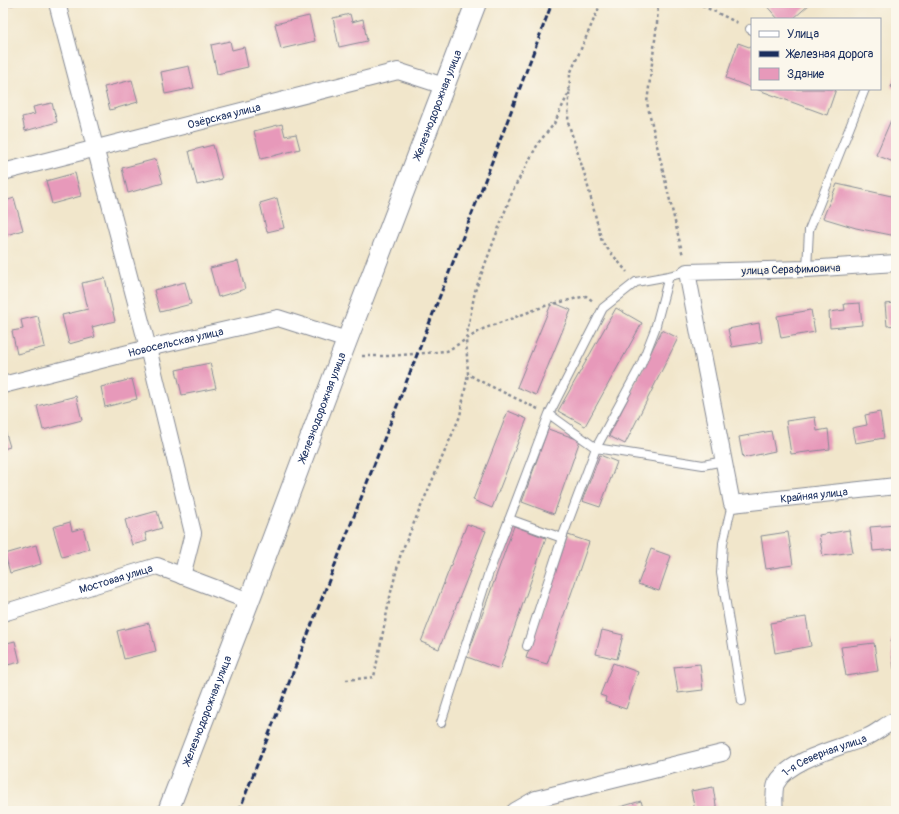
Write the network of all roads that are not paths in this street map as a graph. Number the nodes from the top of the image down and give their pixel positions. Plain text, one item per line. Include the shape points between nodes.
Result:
1 (57, 3) edge
2 (476, 3) edge
3 (444, 86) junction
4 (865, 90) edge
5 (95, 148) junction
6 (3, 172) edge
7 (896, 263) edge
8 (807, 269) junction
9 (687, 272) junction
10 (669, 276) junction
11 (148, 348) junction
12 (344, 348) junction
13 (3, 384) edge
14 (549, 414) junction
15 (596, 448) junction
16 (724, 461) junction
17 (896, 486) edge
18 (732, 504) junction
19 (509, 519) junction
20 (562, 538) junction
21 (182, 576) junction
22 (249, 601) junction
23 (3, 613) edge
24 (527, 646) dead end
25 (742, 701) dead end
26 (896, 720) edge
27 (441, 723) dead end
28 (722, 753) dead end
29 (775, 809) edge
30 (168, 811) edge
31 (515, 811) edge

1 - 5 street
2 - 3 street, Железнодорожная улица
3 - 5 street, Озёрская улица via 398,71
3 - 12 street, Железнодорожная улица
4 - 8 lane via 809,230
5 - 6 street, Озёрская улица
5 - 11 street
7 - 8 street, улица Серафимовича
8 - 9 street, улица Серафимовича
9 - 10 lane
9 - 16 street
10 - 14 lane via 636,282 603,308
10 - 15 lane via 655,328 641,365
11 - 12 street, Новосельская улица via 278,318
11 - 13 street, Новосельская улица
11 - 21 street via 193,533
12 - 22 street, Железнодорожная улица
14 - 15 lane
14 - 19 lane
15 - 16 lane via 703,465
15 - 20 lane
16 - 18 street
17 - 18 street, Крайняя улица
18 - 25 lane via 722,543 721,573
19 - 20 lane
19 - 27 lane via 488,575
20 - 24 lane
21 - 22 street, Мостовая улица
21 - 23 street, Мостовая улица via 157,566
22 - 30 street, Железнодорожная улица
26 - 29 street, 1-я Северная улица via 869,736 802,762 784,772 776,785
28 - 31 street via 536,799

